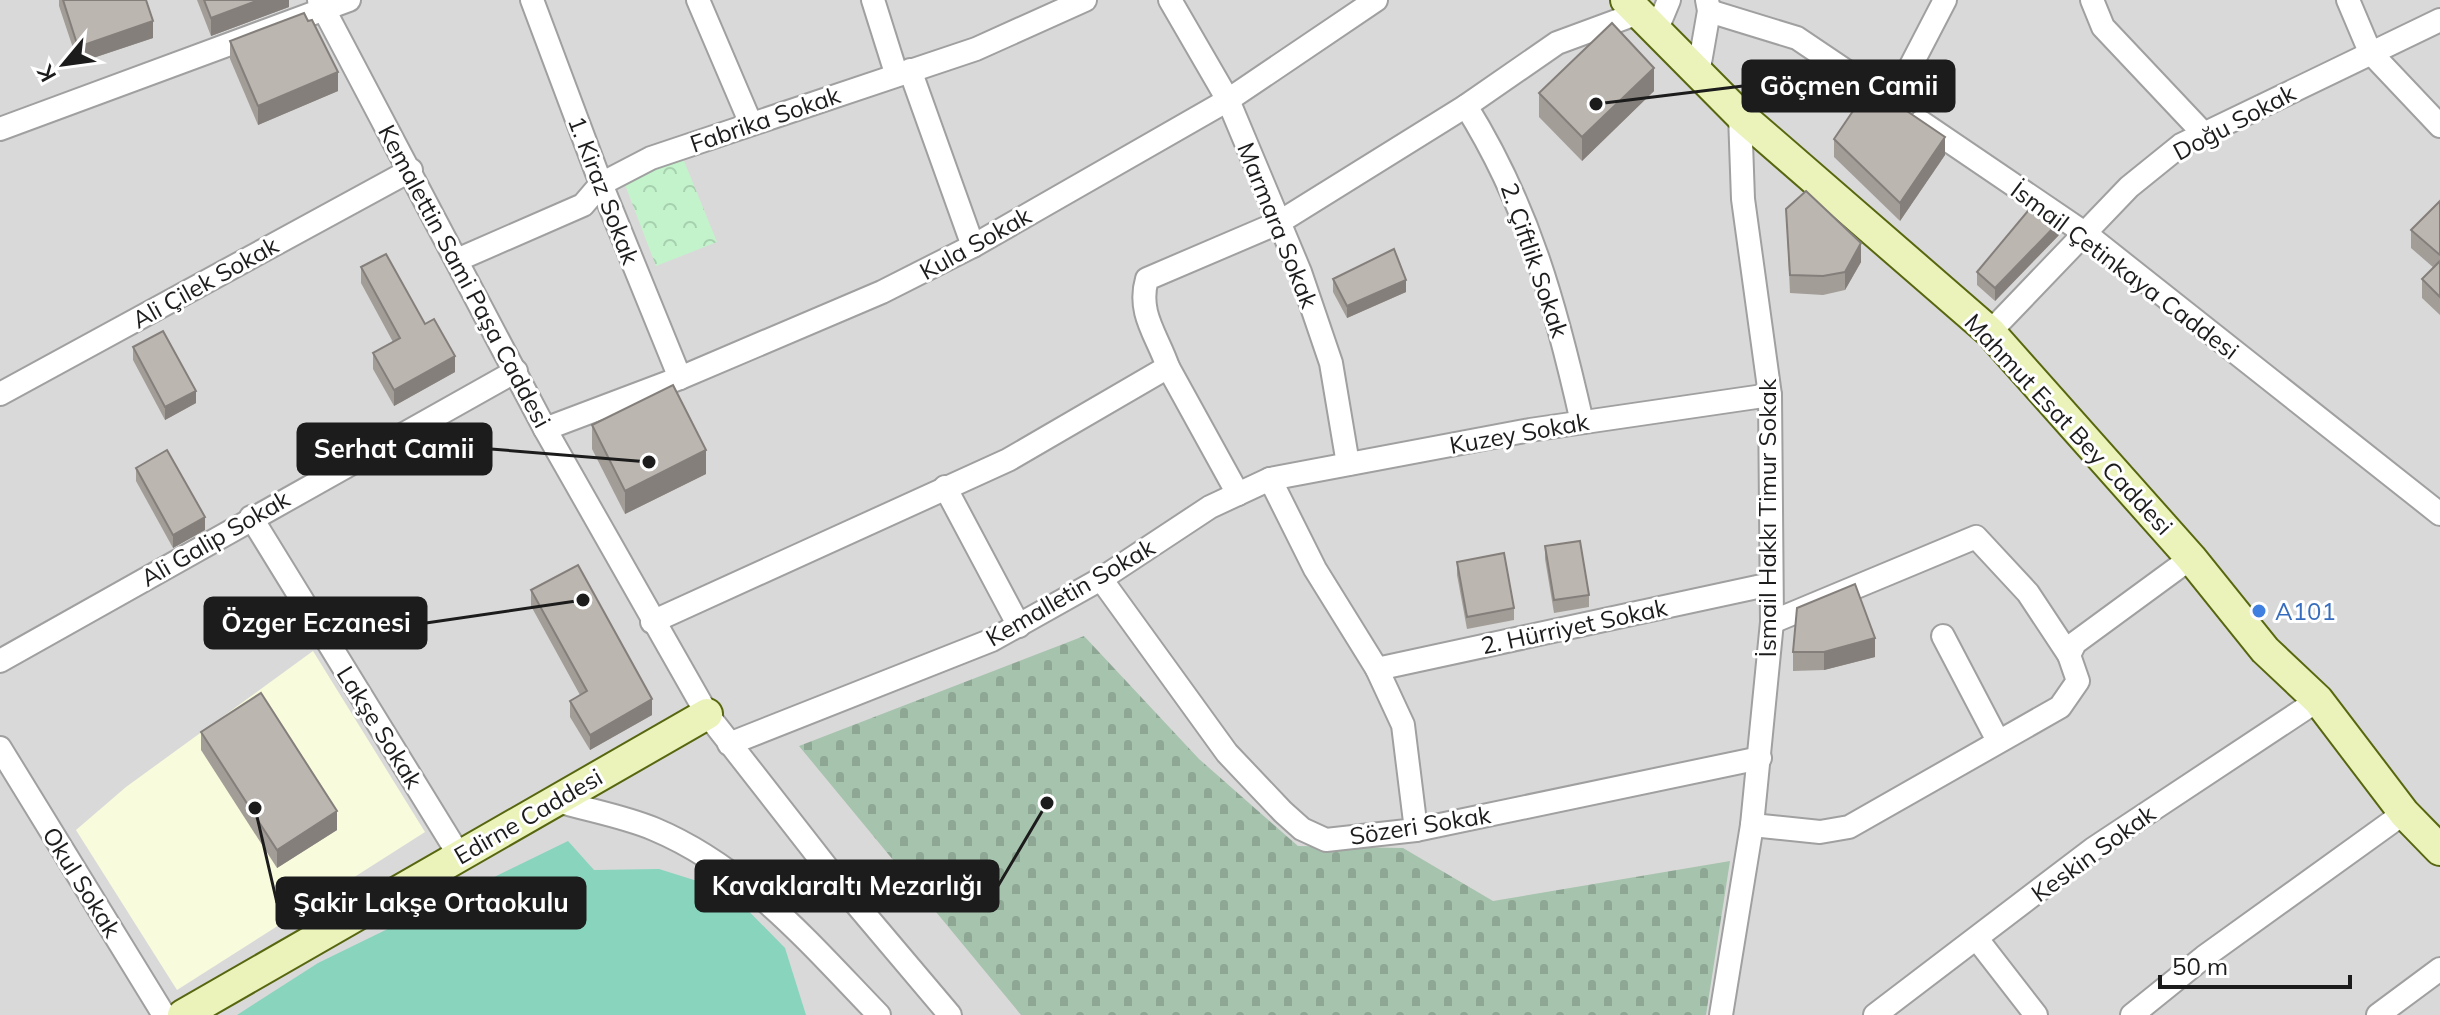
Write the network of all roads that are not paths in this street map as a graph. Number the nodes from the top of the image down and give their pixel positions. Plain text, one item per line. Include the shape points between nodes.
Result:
1 (349, 0) edge
2 (532, 0) edge
3 (698, 0) edge
4 (873, 0) edge
5 (1085, 0) edge
6 (1170, 0) edge
7 (1376, 0) edge
8 (1669, 0) edge
9 (1945, 0) edge
10 (2092, 0) edge
11 (2348, 0) edge
12 (322, 4) edge
13 (1708, 6) edge
14 (1641, 14) edge
15 (2440, 20) edge
16 (2370, 52) junction
17 (903, 71) junction
18 (1698, 74) junction
19 (1228, 100) junction
20 (1892, 102) junction
21 (1466, 106) junction
22 (1740, 115) junction
23 (751, 124) junction
24 (2440, 126) edge
25 (0, 129) edge
26 (2204, 134) junction
27 (411, 170) junction
28 (601, 184) junction
29 (1278, 223) junction
30 (2086, 234) junction
31 (973, 246) junction
32 (457, 260) junction
33 (1990, 332) junction
34 (1168, 367) junction
35 (516, 371) junction
36 (680, 378) junction
37 (0, 394) edge
38 (1770, 395) junction
39 (1582, 422) junction
40 (545, 429) junction
41 (1348, 464) junction
42 (1270, 479) junction
43 (945, 487) junction
44 (1238, 494) junction
45 (2440, 514) edge
46 (251, 517) junction
47 (2191, 558) junction
48 (1101, 579) junction
49 (1771, 584) junction
50 (652, 622) junction
51 (1772, 622) junction
52 (1019, 626) junction
53 (1943, 636) dead end
54 (2069, 655) junction
55 (0, 661) edge
56 (1377, 669) junction
57 (2318, 700) junction
58 (707, 714) junction
59 (1998, 741) junction
60 (729, 744) junction
61 (0, 748) edge
62 (1760, 758) junction
63 (554, 800) junction
64 (2404, 813) junction
65 (1752, 825) junction
66 (1416, 830) junction
67 (2440, 850) edge
68 (459, 855) junction
69 (1977, 939) junction
70 (2440, 969) edge
71 (164, 1015) edge
72 (183, 1015) edge
73 (879, 1015) edge
74 (950, 1015) edge
75 (1721, 1015) edge
76 (1875, 1015) edge
77 (2036, 1015) edge
78 (2132, 1015) edge
79 (2378, 1015) edge

1 - 12 street
2 - 28 street, 1. Kiraz Sokak
3 - 23 street
4 - 17 street
5 - 17 street, Fabrika Sokak via 976,49
6 - 19 street, Marmara Sokak
7 - 19 street, Kula Sokak
8 - 14 street
9 - 20 street
10 - 26 street via 2103,27
11 - 16 street
12 - 25 street
12 - 27 street, Kemalettin Sami Paşa Caddesi
13 - 18 street
13 - 20 street, İsmail Çetinkaya Caddesi via 1797,38
14 - 18 street, Mahmut Esat Bey Caddesi
14 - 21 street via 1557,43
15 - 16 street, Doğu Sokak
16 - 24 street
16 - 26 street, Doğu Sokak
17 - 23 street, Fabrika Sokak
17 - 31 street
18 - 22 street, Mahmut Esat Bey Caddesi
19 - 29 street, Marmara Sokak
19 - 31 street, Kula Sokak
20 - 30 street, İsmail Çetinkaya Caddesi
21 - 29 street
21 - 39 street, 2. Çiftlik Sokak via 1498,157 1528,226 1551,291
22 - 33 street, Mahmut Esat Bey Caddesi
22 - 38 street, İsmail Hakkı Timur Sokak via 1743,199
23 - 28 street, Fabrika Sokak via 651,158
26 - 30 street, Doğu Sokak via 2181,145 2129,187
27 - 32 street, Kemalettin Sami Paşa Caddesi
27 - 37 street, Ali Çilek Sokak
28 - 32 street, Fabrika Sokak via 583,205
28 - 36 street, 1. Kiraz Sokak
29 - 34 street via 1147,279 1143,313
29 - 41 street, Marmara Sokak via 1331,363
30 - 33 street, Doğu Sokak
30 - 45 street, İsmail Çetinkaya Caddesi
31 - 36 street, Kula Sokak via 882,292
32 - 35 street, Kemalettin Sami Paşa Caddesi
33 - 47 street, Mahmut Esat Bey Caddesi
34 - 43 street via 1064,430
34 - 44 street
35 - 40 street, Kemalettin Sami Paşa Caddesi
35 - 46 street, Ali Galip Sokak
36 - 40 street, Kula Sokak
38 - 39 street, Kuzey Sokak
38 - 49 street, İsmail Hakkı Timur Sokak
39 - 41 street, Kuzey Sokak
40 - 50 street, Kemalettin Sami Paşa Caddesi
41 - 42 street, Kuzey Sokak
42 - 44 street, Kemalletin Sokak
42 - 56 street via 1315,569
43 - 50 street
43 - 52 street
44 - 48 street, Kemalletin Sokak
46 - 55 street, Ali Galip Sokak
46 - 68 street, Lakşe Sokak
47 - 54 street via 2075,643
47 - 57 street, Mahmut Esat Bey Caddesi via 2265,650
48 - 52 street, Kemalletin Sokak
48 - 66 street, Sözeri Sokak via 1227,753 1302,829 1326,840
49 - 51 street, İsmail Hakkı Timur Sokak
49 - 56 street, 2. Hürriyet Sokak
50 - 58 street, Kemalettin Sami Paşa Caddesi
51 - 54 street via 1976,537 2028,593
51 - 62 street, İsmail Hakkı Timur Sokak
52 - 60 street, Kemalletin Sokak
53 - 59 street
54 - 59 street via 2078,681 2060,707
56 - 66 street via 1403,725
57 - 64 street, Mahmut Esat Bey Caddesi
57 - 69 street, Keskin Sokak via 2093,849
58 - 60 street, Kemalettin Sami Paşa Caddesi
58 - 63 street, Edirne Caddesi
59 - 65 street via 1849,827 1820,832
60 - 74 street, Kemalettin Sami Paşa Caddesi
61 - 71 street, Okul Sokak
62 - 65 street, İsmail Hakkı Timur Sokak
62 - 66 street, Sözeri Sokak
63 - 68 street, Edirne Caddesi
63 - 73 street via 653,829 740,879 768,900
64 - 67 street, Mahmut Esat Bey Caddesi
64 - 78 street
65 - 75 street, İsmail Hakkı Timur Sokak
68 - 72 street, Edirne Caddesi
69 - 76 street, Keskin Sokak
69 - 77 street
70 - 79 street

